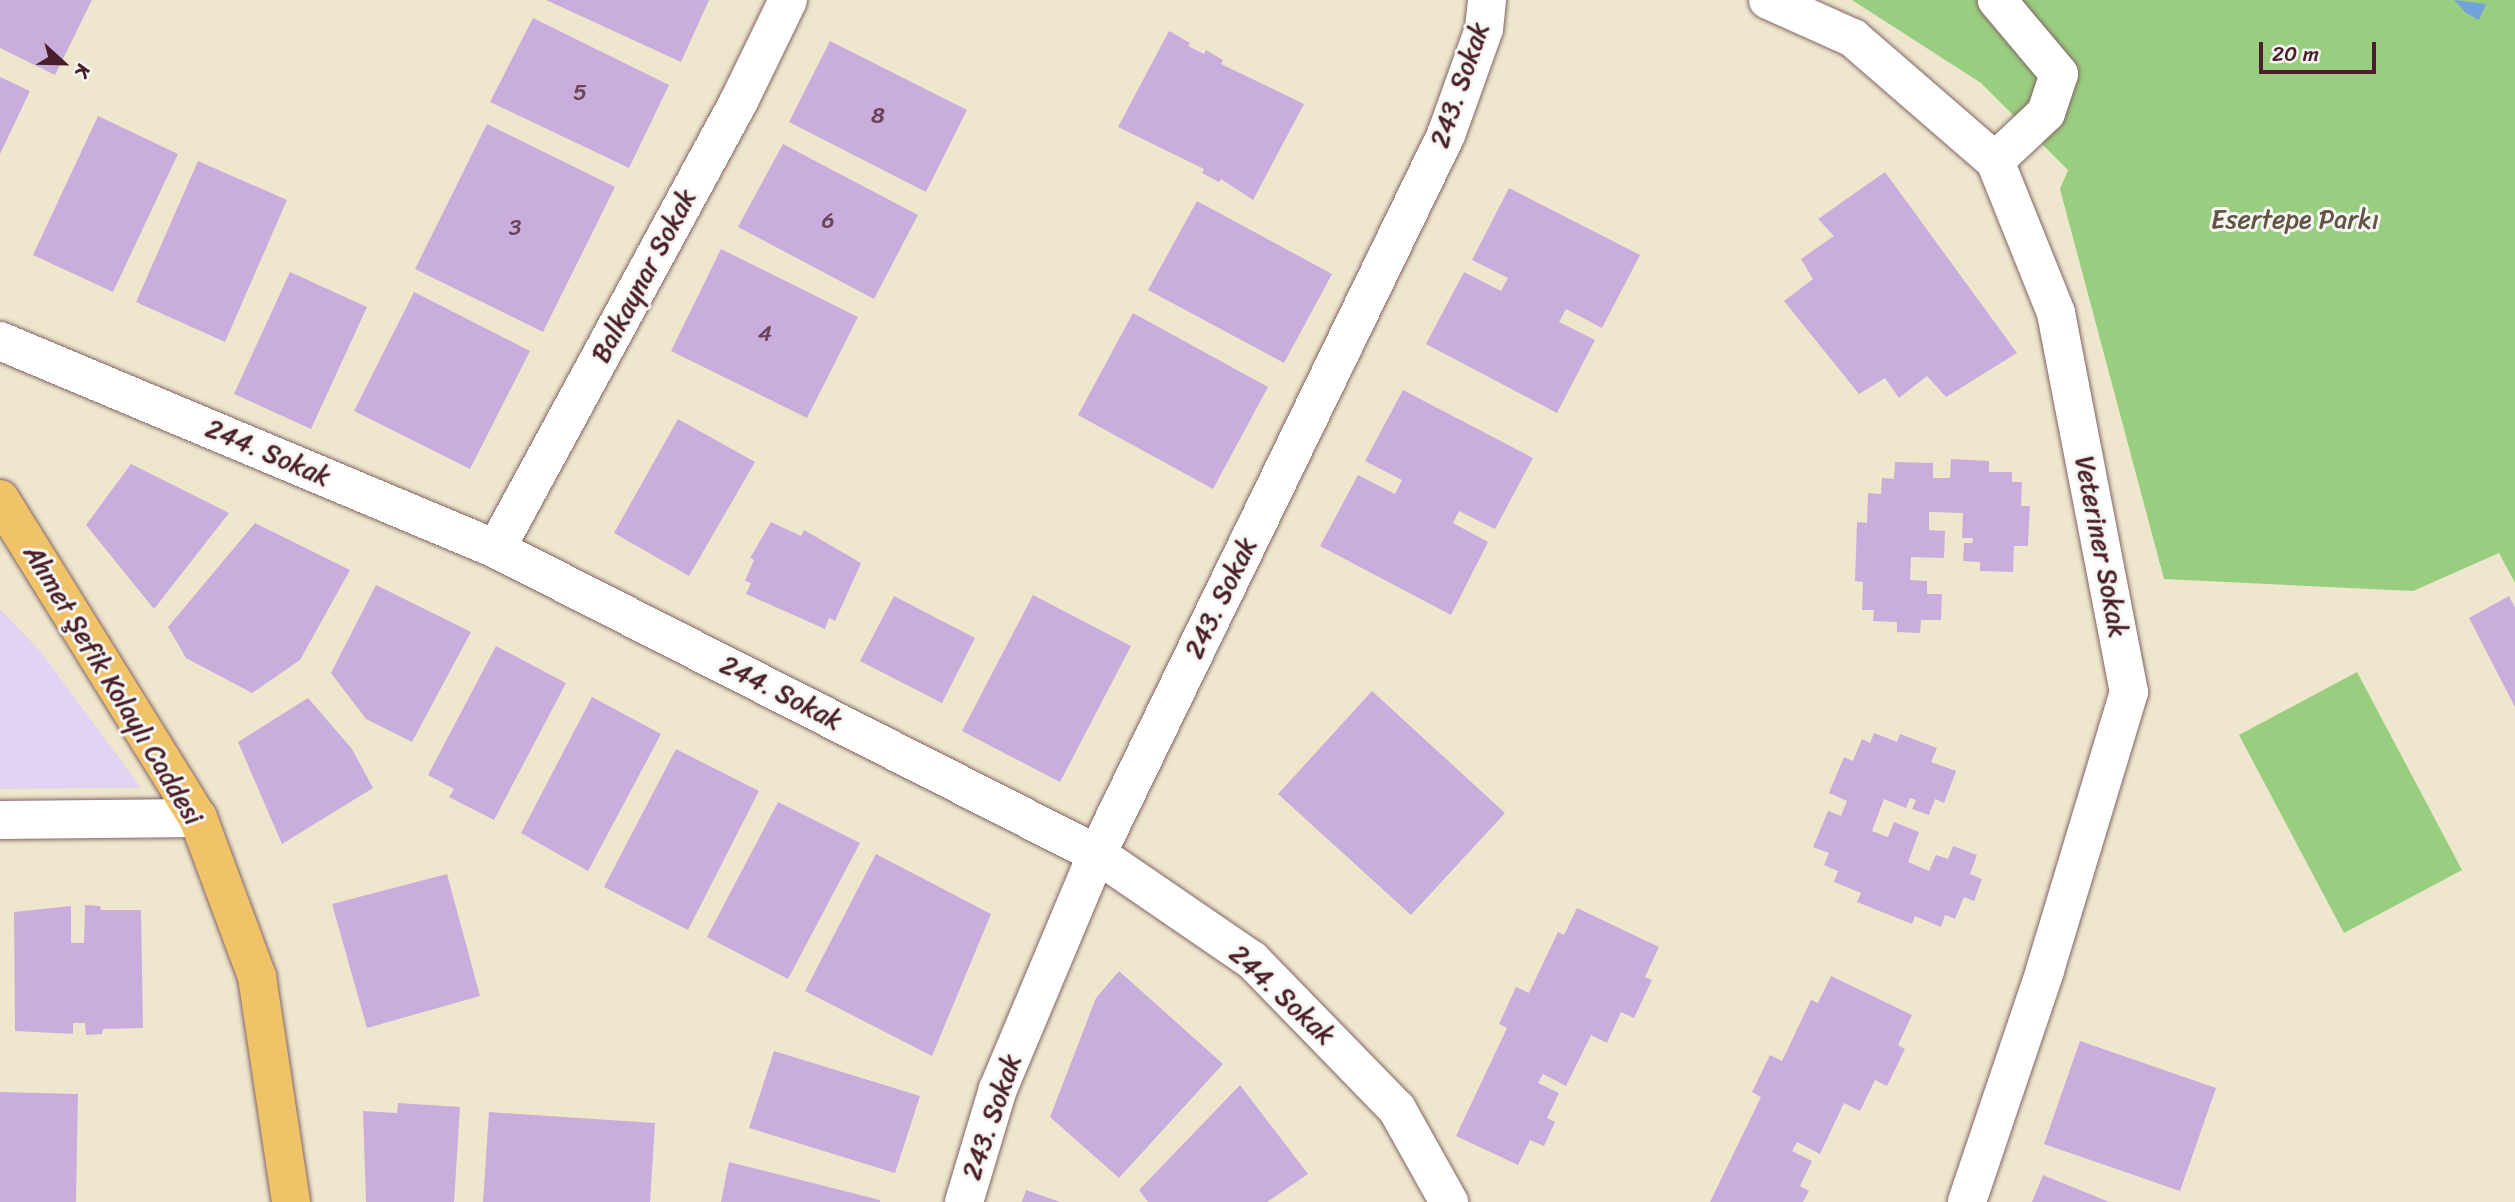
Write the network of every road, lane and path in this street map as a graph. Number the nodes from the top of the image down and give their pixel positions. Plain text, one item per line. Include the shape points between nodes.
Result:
1 (788, 0) edge
2 (1487, 0) edge
3 (1768, 0) edge
4 (1997, 0) edge
5 (1995, 161) junction
6 (0, 341) edge
7 (0, 499) edge
8 (496, 549) junction
9 (198, 818) junction
10 (0, 820) edge
11 (1097, 854) junction
12 (291, 1202) edge
13 (964, 1202) edge
14 (1449, 1202) edge
15 (1967, 1202) edge

1 - 8 street, Balkaynar Sokak
2 - 11 street, 243. Sokak via 1484,29 1447,135
3 - 5 street, Veteriner Sokak via 1853,38
4 - 5 street via 2059,74 2046,113
5 - 15 street, Veteriner Sokak via 2056,313 2129,692 2045,971
6 - 8 street, 244. Sokak
7 - 9 main road, Ahmet Şefik Kolaylı Caddesi
8 - 11 street, 244. Sokak
9 - 10 street
9 - 12 main road, Ahmet Şefik Kolaylı Caddesi via 257,977
11 - 13 street, 243. Sokak via 998,1089
11 - 14 street, 244. Sokak via 1252,960 1397,1109

